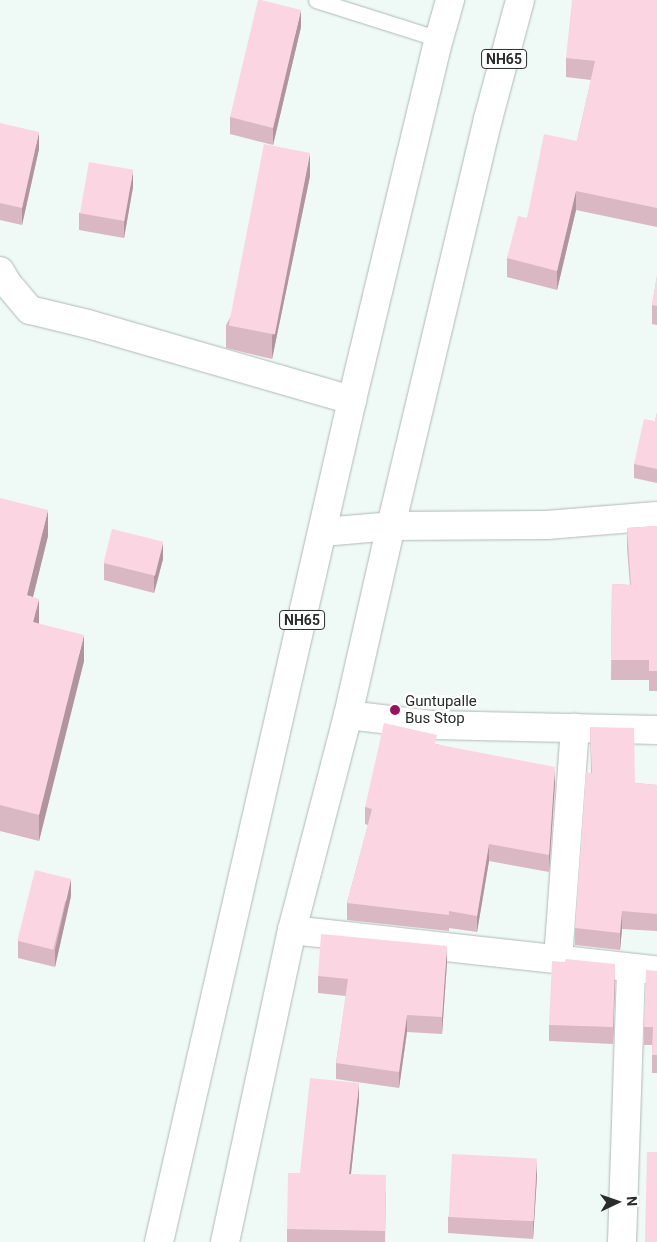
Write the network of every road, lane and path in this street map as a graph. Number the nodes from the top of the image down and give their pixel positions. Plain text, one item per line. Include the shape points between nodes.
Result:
1 (316, 0) edge
2 (450, 0) edge
3 (520, 0) edge
4 (438, 39) junction
5 (2, 283) edge
6 (352, 400) junction
7 (657, 516) edge
8 (391, 526) junction
9 (323, 532) junction
10 (348, 715) junction
11 (575, 728) junction
12 (657, 730) edge
13 (292, 930) junction
14 (558, 959) junction
15 (644, 969) edge
16 (159, 1242) edge
17 (225, 1242) edge
18 (622, 1242) edge

1 - 4 lane
2 - 4 main road, NH65
3 - 8 main road, NH65 via 488,119
4 - 6 main road, NH65
5 - 6 main road via 30,310 97,326
6 - 9 main road, NH65
7 - 8 main road via 547,525
8 - 9 main road
8 - 10 main road, NH65
9 - 16 main road, NH65
10 - 11 main road via 433,725
10 - 13 main road, NH65
11 - 12 main road
11 - 14 main road
13 - 14 main road
13 - 17 main road, NH65
14 - 15 main road
15 - 18 main road

